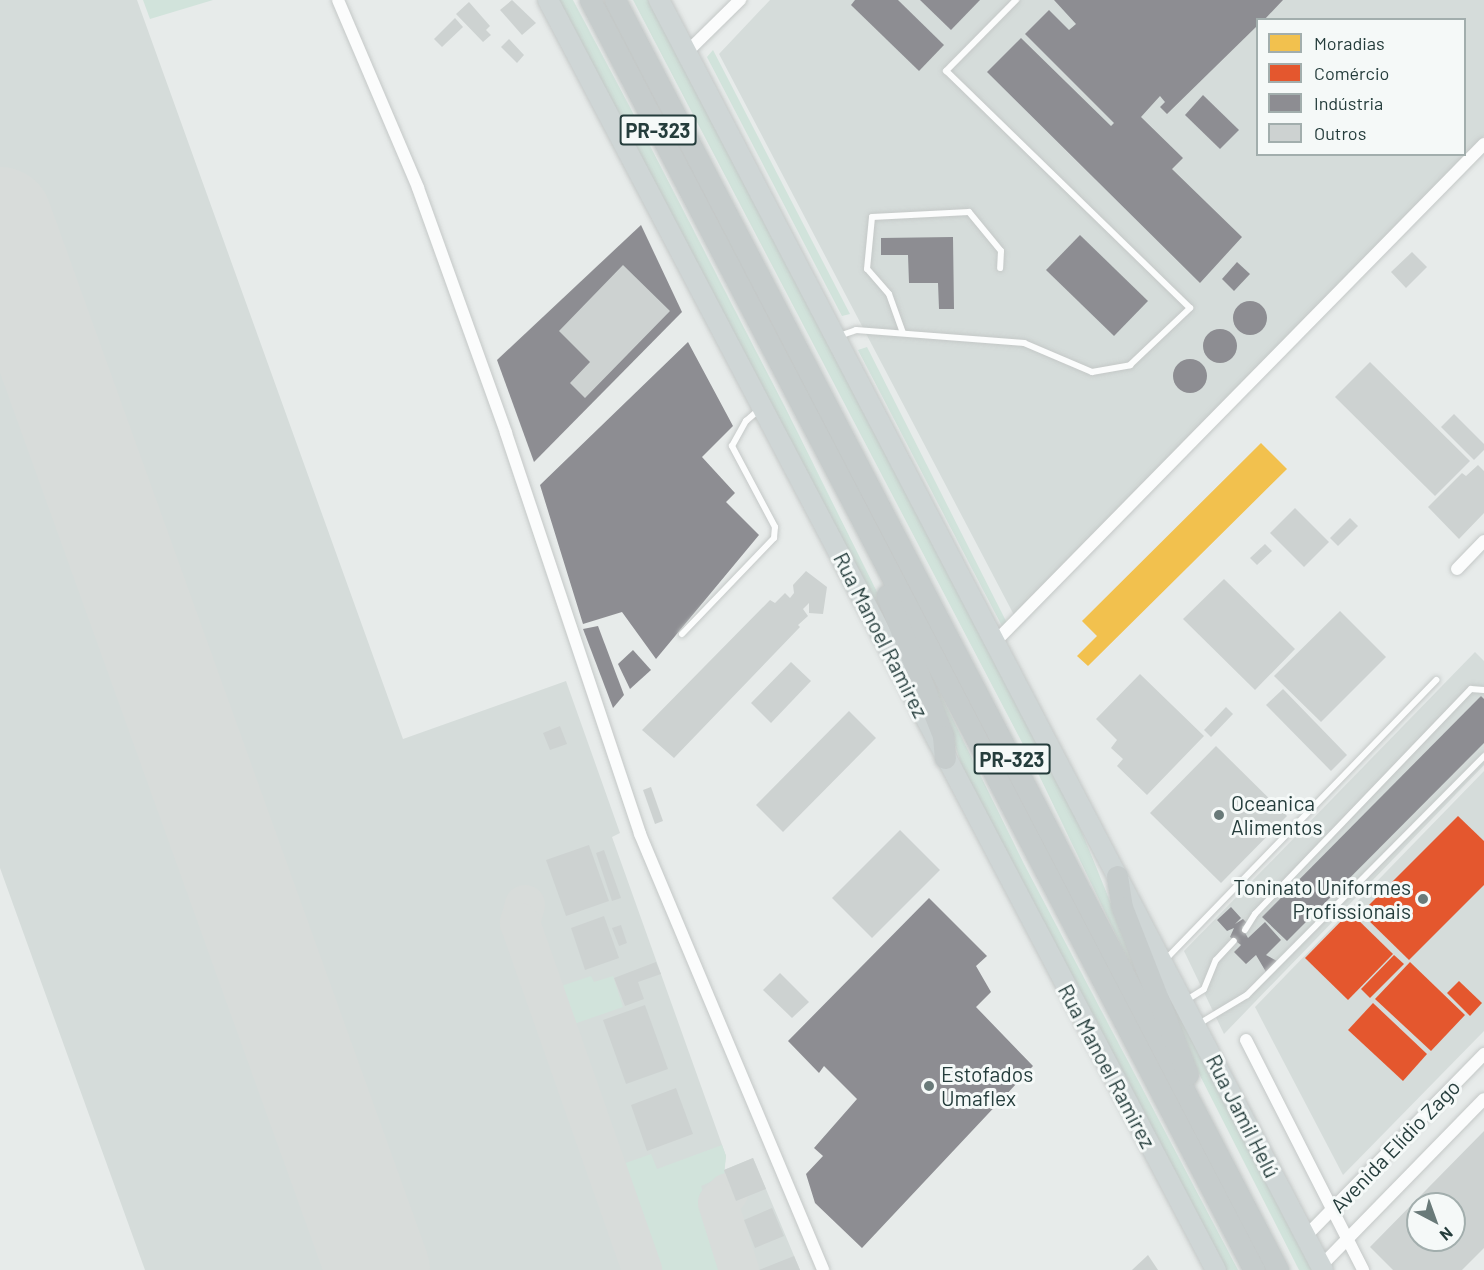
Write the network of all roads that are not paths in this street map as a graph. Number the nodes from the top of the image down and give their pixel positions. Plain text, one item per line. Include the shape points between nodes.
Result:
1 (338, 0) edge
2 (548, 0) edge
3 (590, 0) edge
4 (615, 0) edge
5 (659, 0) edge
6 (740, 0) edge
7 (1016, 0) edge
8 (686, 53) junction
9 (1484, 144) edge
10 (999, 268) dead end
11 (903, 333) junction
12 (835, 338) junction
13 (761, 408) junction
14 (805, 412) junction
15 (1484, 541) edge
16 (1457, 569) dead end
17 (682, 634) dead end
18 (995, 642) junction
19 (1436, 680) dead end
20 (1484, 690) edge
21 (1484, 756) edge
22 (945, 758) junction
23 (1117, 876) junction
24 (1245, 930) dead end
25 (1234, 940) dead end
26 (1164, 960) junction
27 (1184, 1001) junction
28 (1197, 1025) junction
29 (1245, 1040) dead end
30 (1484, 1054) edge
31 (1484, 1099) edge
32 (1203, 1127) junction
33 (1334, 1210) junction
34 (1306, 1236) junction
35 (1347, 1238) junction
36 (1322, 1268) edge
37 (823, 1270) edge
38 (1216, 1270) edge
39 (1254, 1270) edge
40 (1278, 1270) edge
41 (1363, 1270) edge

1 - 37 street via 426,210 506,433 640,834
2 - 13 main road, Rua Manoel Ramirez
3 - 14 highway, PR-323
4 - 32 highway, PR-323
5 - 8 main road, Rua Jamil Helú
6 - 8 street
7 - 11 lane via 946,71 1190,308 1130,365 1092,372 1024,343
8 - 12 main road, Rua Jamil Helú
9 - 18 street
10 - 11 lane via 1001,251 969,212 872,217 867,269 889,294
11 - 12 lane via 856,330
12 - 18 main road, Rua Jamil Helú
13 - 17 lane via 746,421 732,446 775,527 774,538
13 - 22 main road, Rua Manoel Ramirez
14 - 22 highway via 828,484 908,644 943,736
14 - 39 highway, PR-323
15 - 16 street
18 - 23 main road, Rua Jamil Helú
19 - 26 lane
20 - 24 lane via 1471,689 1255,914
21 - 28 lane via 1248,995
22 - 38 main road, Rua Manoel Ramirez
23 - 26 main road, Rua Jamil Helú
23 - 32 highway via 1122,907 1203,1111
25 - 27 lane via 1216,960 1204,989
26 - 27 main road, Rua Jamil Helú
27 - 28 main road, Rua Jamil Helú
28 - 34 main road, Rua Jamil Helú
29 - 33 street
30 - 33 street, Avenida Elídio Zago
31 - 35 street, Avenida Elídio Zago
32 - 40 highway, PR-323
33 - 34 street, Avenida Elídio Zago
33 - 35 street
34 - 36 main road, Rua Jamil Helú
35 - 36 street, Avenida Elídio Zago
35 - 41 street

